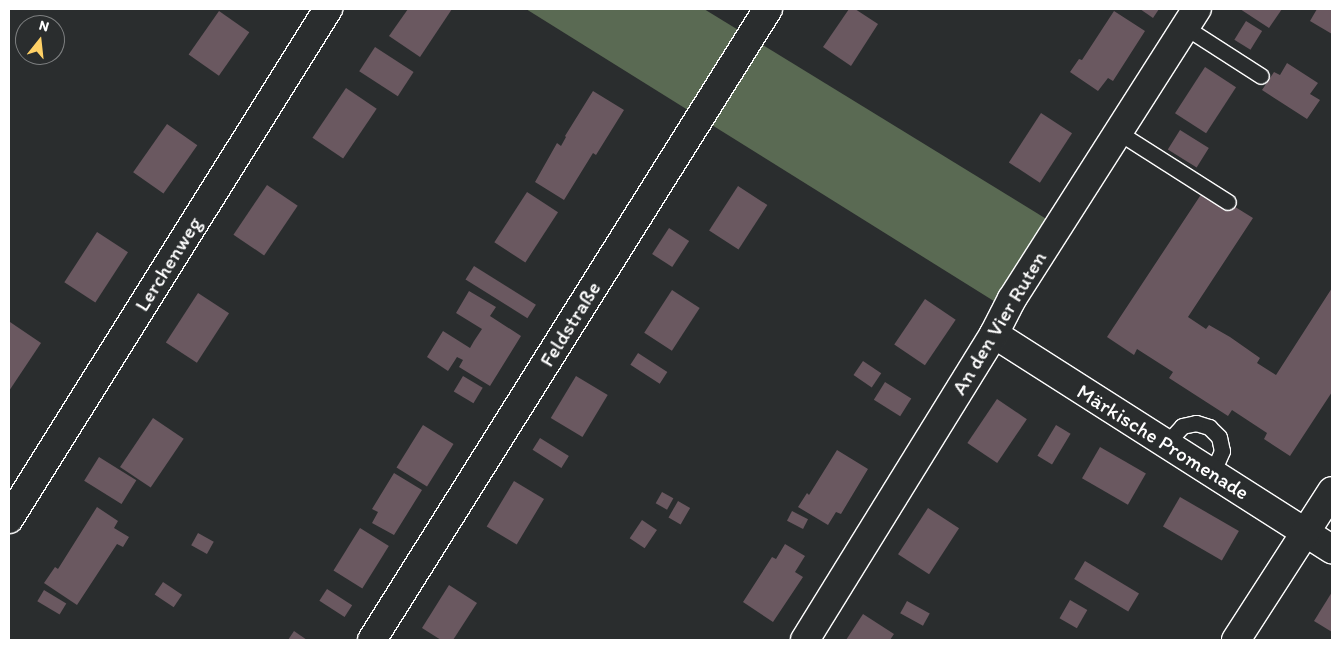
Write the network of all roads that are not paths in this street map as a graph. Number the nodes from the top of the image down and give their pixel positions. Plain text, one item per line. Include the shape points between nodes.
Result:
1 (328, 9) edge
2 (768, 9) edge
3 (1191, 18) edge
4 (1261, 76) dead end
5 (1118, 132) junction
6 (1228, 202) dead end
7 (994, 334) junction
8 (1166, 444) junction
9 (1212, 473) junction
10 (1332, 491) edge
11 (9, 519) edge
12 (1306, 532) junction
13 (1332, 549) edge
14 (372, 640) edge
15 (805, 640) edge
16 (1236, 640) edge

1 - 11 street, Lerchenweg
2 - 14 street, Feldstraße
3 - 4 lane
3 - 5 street, An den Vier Ruten
5 - 6 lane
5 - 7 street, An den Vier Ruten via 1012,298
7 - 8 street, Märkische Promenade
7 - 15 street, An den Vier Ruten
8 - 9 street, Märkische Promenade
8 - 9 lane via 1182,426 1196,423 1209,427 1218,438 1222,451
9 - 12 street, Märkische Promenade
10 - 12 street
12 - 13 street, Märkische Promenade
12 - 16 street

